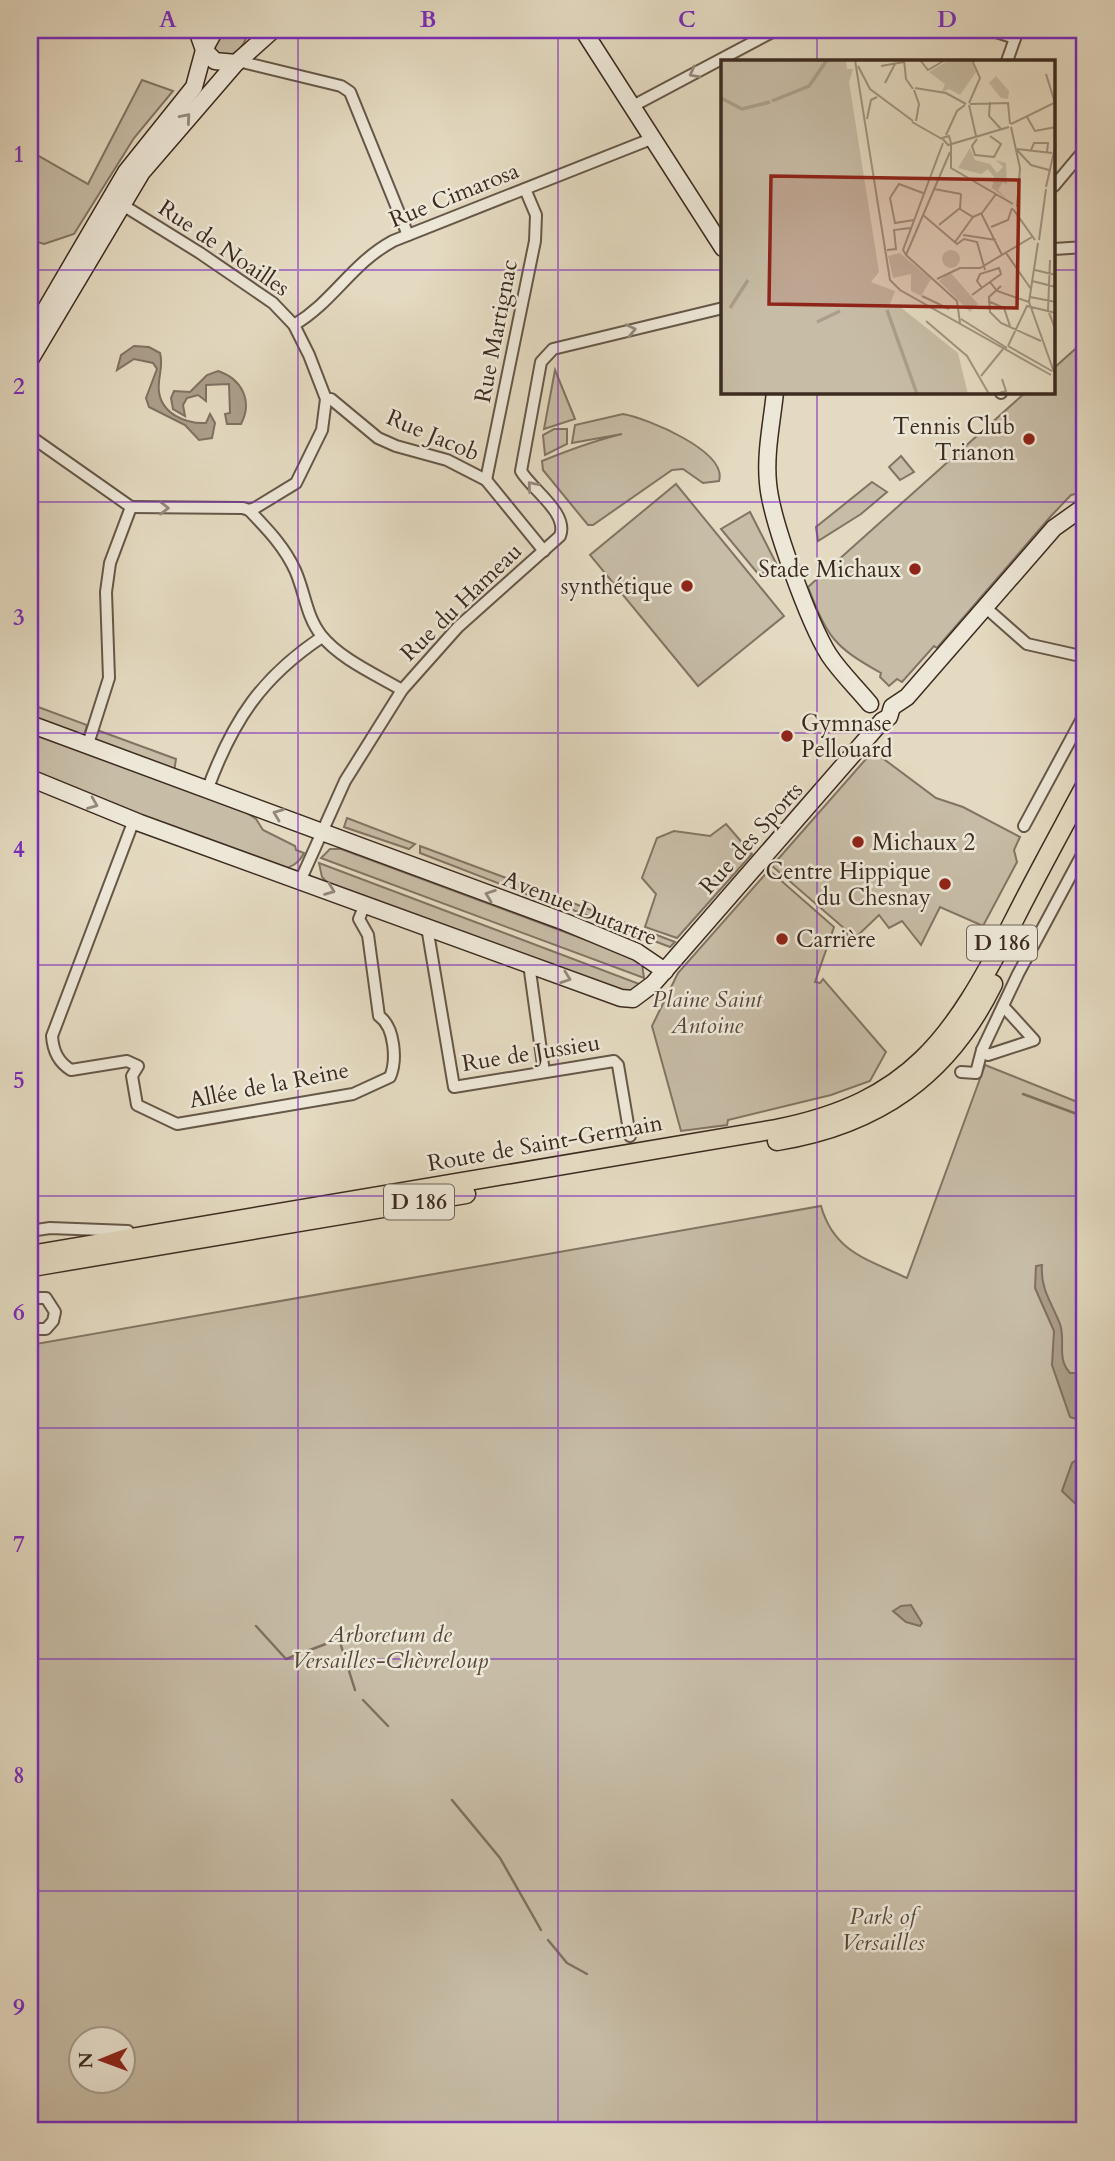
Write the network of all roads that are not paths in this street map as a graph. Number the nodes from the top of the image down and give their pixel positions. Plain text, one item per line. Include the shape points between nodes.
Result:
1 (197, 30) edge
2 (215, 30) edge
3 (252, 30) edge
4 (273, 30) edge
5 (583, 30) edge
6 (776, 30) edge
7 (990, 30) edge
8 (1016, 34) edge
9 (252, 48) junction
10 (204, 50) junction
11 (1007, 60) edge
12 (237, 62) junction
13 (255, 65) junction
14 (631, 107) junction
15 (651, 139) junction
16 (1085, 149) edge
17 (1056, 184) edge
18 (525, 189) junction
19 (121, 204) junction
20 (408, 235) junction
21 (721, 245) edge
22 (1085, 247) edge
23 (1056, 249) edge
24 (721, 308) edge
25 (295, 326) junction
26 (30, 336) edge
27 (30, 360) edge
28 (775, 394) edge
29 (326, 399) junction
30 (30, 436) edge
31 (486, 480) junction
32 (1085, 506) edge
33 (131, 508) junction
34 (249, 510) junction
35 (544, 551) junction
36 (985, 607) junction
37 (322, 637) junction
38 (1085, 657) edge
39 (402, 690) junction
40 (877, 705) junction
41 (1085, 713) edge
42 (30, 724) edge
43 (88, 744) junction
44 (30, 778) edge
45 (1085, 786) edge
46 (208, 788) junction
47 (1085, 807) edge
48 (134, 820) junction
49 (1024, 826) dead end
50 (321, 830) junction
51 (1085, 849) edge
52 (301, 879) junction
53 (365, 904) junction
54 (427, 927) junction
55 (529, 964) junction
56 (665, 971) junction
57 (1003, 1006) junction
58 (982, 1050) junction
59 (544, 1072) junction
60 (961, 1072) dead end
61 (630, 1136) dead end
62 (30, 1231) edge
63 (139, 1236) junction
64 (30, 1255) edge
65 (30, 1267) edge
66 (30, 1298) edge
67 (30, 1329) edge

1 - 10 main road
2 - 10 main road
3 - 9 main road
4 - 9 main road
5 - 14 main road
6 -> 14 street
7 - 8 street
8 - 11 street
9 - 12 main road
9 - 13 street
10 - 12 main road via 215,61
10 - 26 main road via 194,87 126,172
12 - 13 street
19 -> 12 main road via 165,142
13 - 20 street via 350,92
14 - 15 main road
15 - 18 street, Rue Cimarosa
15 - 21 main road
16 - 17 street
18 - 20 street, Rue Cimarosa
18 - 31 street, Rue Martignac via 536,215 536,233
19 - 25 street, Rue de Noailles via 273,303
19 - 27 main road
20 - 25 street, Rue Cimarosa via 370,254 314,313
22 - 23 street
35 -> 24 street, Rue du Hameau via 562,532 562,523 521,471 546,355 553,349
25 - 29 street, Rue de Noailles
28 - 40 main road via 767,474 775,516 817,632 836,664
29 - 31 street, Rue Jacob via 379,438 447,460
29 - 34 street via 322,430 296,483
30 - 33 street
31 - 35 street, Rue Jacob
32 - 36 main road via 1054,528
33 -> 34 street
33 - 43 street via 110,563 108,678
34 - 37 street via 286,552
35 - 39 street, Rue du Hameau via 458,627
36 - 38 street via 1027,644
36 - 40 main road via 911,691
37 - 39 street
37 - 46 street via 270,677 241,717
39 - 50 street, Rue du Hameau via 345,781
40 - 56 main road, Rue des Sports via 870,736
41 - 49 street
42 - 43 main road, Avenue Dutartre
43 - 46 main road, Avenue Dutartre
44 -> 48 main road, Avenue Dutartre
45 - 63 main road, Route de Saint-Germain / D 186 via 962,1015 929,1054 895,1083 840,1113 788,1127
50 -> 46 main road, Avenue Dutartre
47 - 65 main road, Route de Saint-Germain / D 186 via 974,1020 940,1062 884,1106 845,1125 804,1136
48 - 52 main road, Avenue Dutartre
48 - 53 street, Allée de la Reine via 52,1036 53,1047 71,1070 127,1061 138,1066 132,1076 137,1105 177,1124 353,1094 390,1077 394,1062 389,1025 379,1016 368,935 359,919
50 - 52 street, Rue du Hameau
56 -> 50 main road, Avenue Dutartre via 644,955 565,922
51 - 57 street
52 -> 53 main road, Avenue Dutartre
53 - 54 main road, Avenue Dutartre
54 - 55 main road, Avenue Dutartre
54 - 59 street, Rue de Jussieu via 454,1087
55 -> 56 main road, Avenue Dutartre via 627,999 644,993
55 - 59 street
57 - 58 street
57 - 58 street via 1034,1040 988,1055
58 - 60 street via 975,1073
59 - 61 street, Rue de Jussieu via 614,1061
62 - 63 street via 71,1228 130,1231
63 - 64 main road, Route de Saint-Germain / D 186
66 - 67 street via 46,1298 55,1312 47,1329

